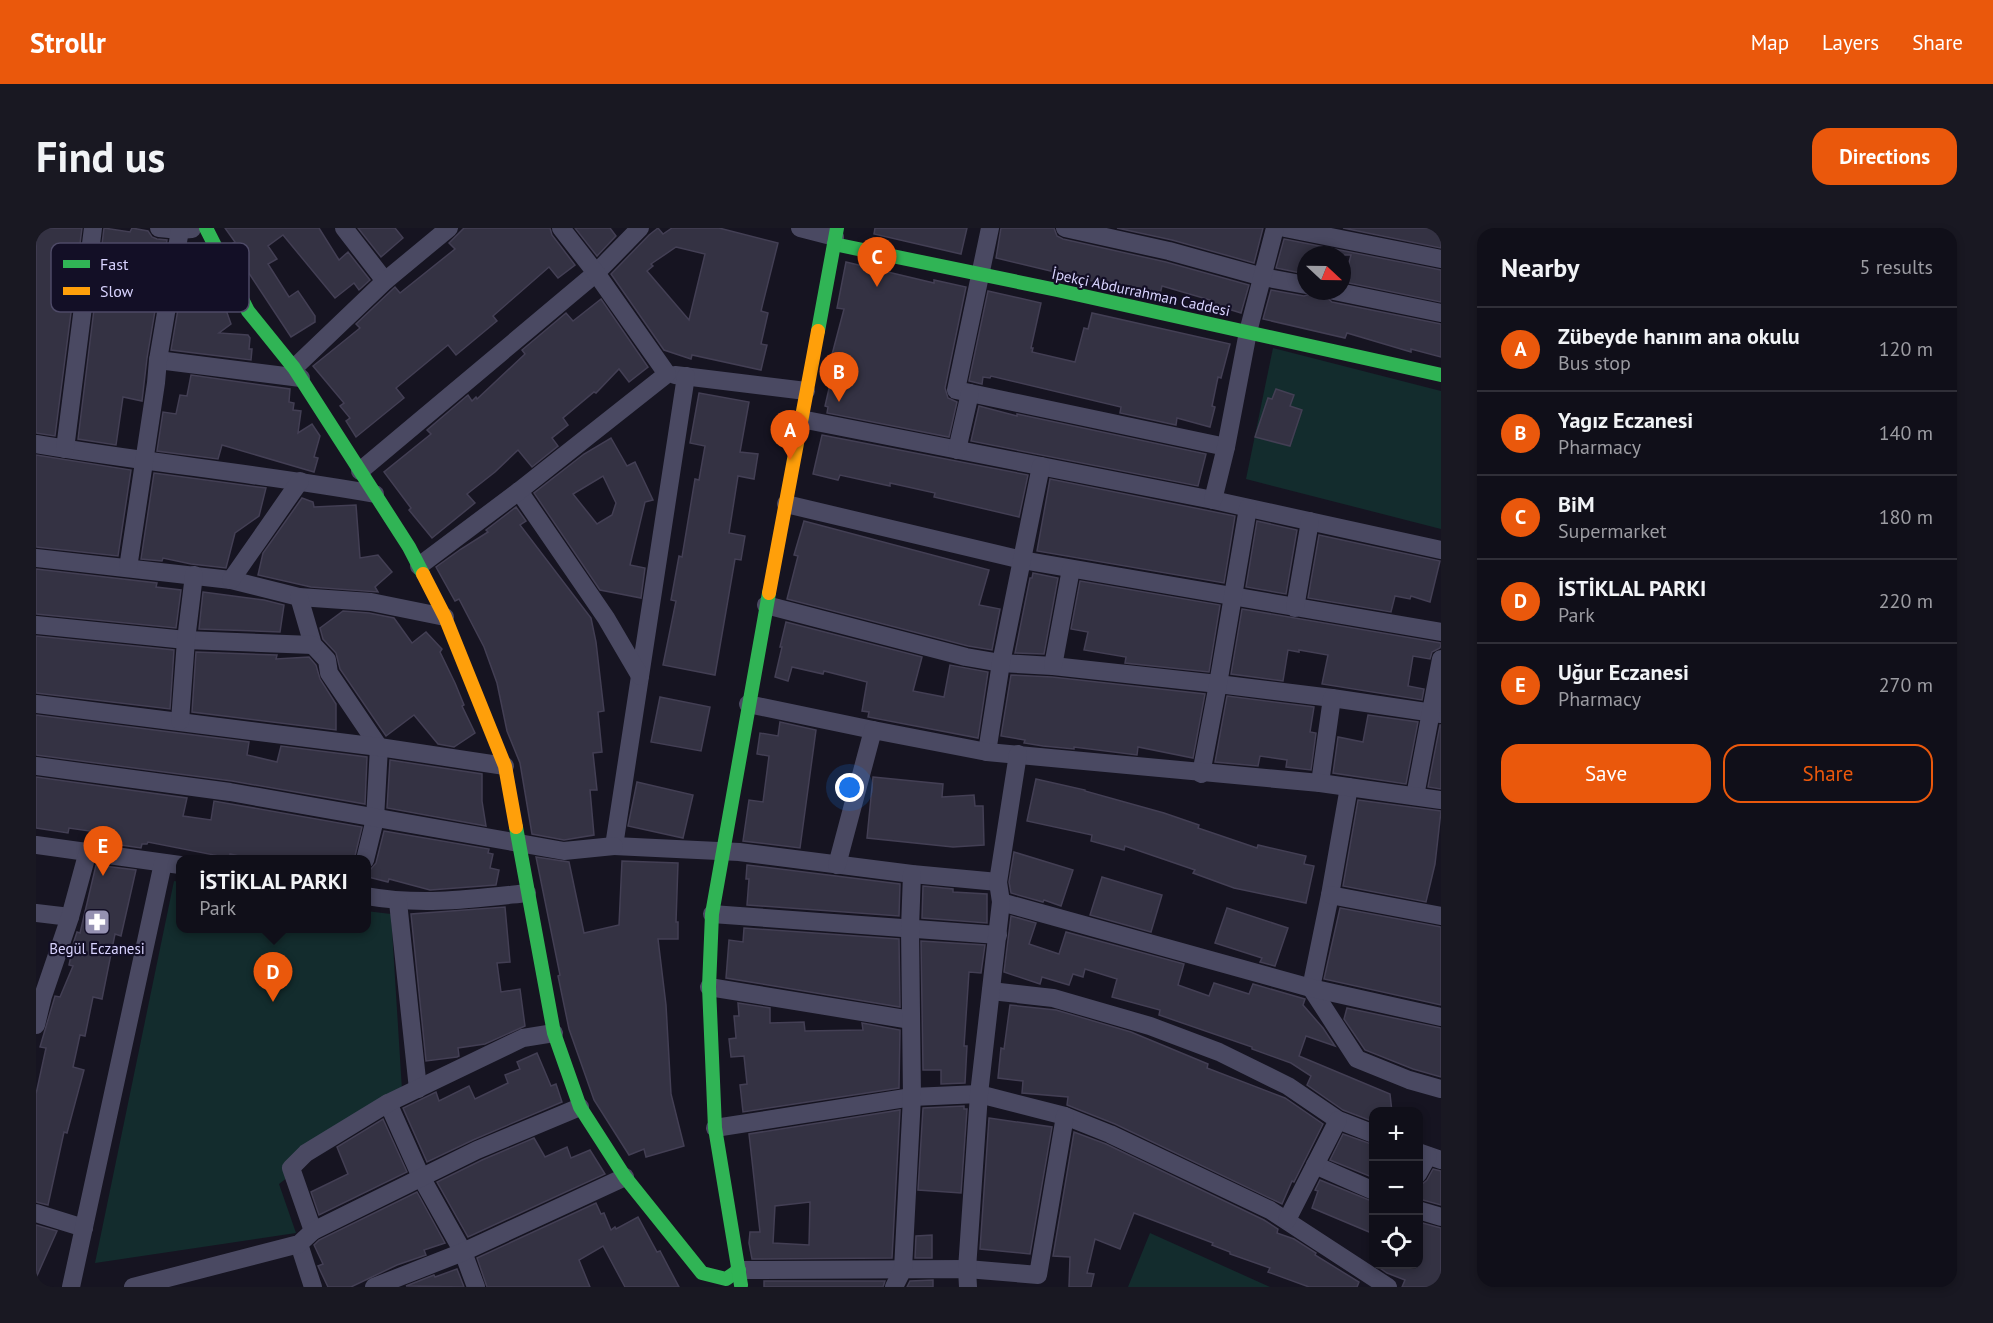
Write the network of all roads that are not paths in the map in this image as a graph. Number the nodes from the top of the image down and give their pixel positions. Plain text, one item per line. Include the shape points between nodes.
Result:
1 (93, 228) edge
2 (159, 228) edge
3 (206, 228) edge
4 (344, 228) edge
5 (449, 228) edge
6 (561, 228) edge
7 (640, 228) edge
8 (800, 228) edge
9 (990, 228) edge
10 (1065, 228) edge
11 (1275, 228) edge
12 (1285, 228) edge
13 (188, 229) edge
14 (835, 236) edge
15 (91, 243) edge
16 (214, 243) edge
17 (1441, 259) edge
18 (596, 273) junction
19 (980, 274) junction
20 (1263, 277) junction
21 (386, 281) junction
22 (1297, 283) edge
23 (1351, 294) edge
24 (82, 312) edge
25 (169, 312) edge
26 (249, 312) edge
27 (1441, 313) edge
28 (1248, 332) junction
29 (158, 360) junction
30 (298, 373) junction
31 (667, 374) junction
32 (1441, 375) edge
33 (686, 376) junction
34 (806, 391) junction
35 (970, 393) junction
36 (801, 419) junction
37 (36, 444) edge
38 (1226, 447) junction
39 (65, 449) junction
40 (957, 450) junction
41 (143, 461) junction
42 (1041, 466) junction
43 (360, 471) junction
44 (300, 481) junction
45 (519, 492) junction
46 (375, 494) junction
47 (1213, 500) junction
48 (786, 504) junction
49 (1248, 508) junction
50 (1310, 521) junction
51 (1441, 550) edge
52 (36, 558) edge
53 (1022, 560) junction
54 (419, 566) junction
55 (128, 568) junction
56 (1071, 569) junction
57 (194, 575) junction
58 (231, 580) junction
59 (299, 597) junction
60 (1233, 597) junction
61 (766, 605) junction
62 (1294, 608) junction
63 (445, 617) junction
64 (36, 625) edge
65 (1441, 632) edge
66 (186, 640) junction
67 (313, 645) junction
68 (1441, 659) edge
69 (1001, 663) junction
70 (1053, 666) junction
71 (640, 676) junction
72 (1218, 684) junction
73 (1332, 698) junction
74 (36, 704) edge
75 (748, 704) junction
76 (1435, 713) edge
77 (180, 721) junction
78 (873, 730) junction
79 (380, 747) junction
80 (987, 752) junction
81 (1018, 754) junction
82 (36, 766) edge
83 (505, 766) junction
84 (1201, 774) junction
85 (1320, 783) junction
86 (1349, 787) junction
87 (1415, 796) junction
88 (1441, 800) edge
89 (375, 819) junction
90 (519, 844) junction
91 (36, 845) edge
92 (614, 846) junction
93 (88, 851) junction
94 (721, 852) junction
95 (366, 855) edge
96 (172, 864) edge
97 (837, 865) junction
98 (912, 874) junction
99 (998, 882) junction
100 (526, 893) junction
101 (1330, 895) junction
102 (371, 897) edge
103 (398, 902) junction
104 (1001, 902) junction
105 (36, 913) edge
106 (712, 914) junction
107 (1441, 916) edge
108 (70, 917) junction
109 (910, 928) junction
110 (998, 935) junction
111 (709, 987) junction
112 (1311, 988) junction
113 (991, 991) junction
114 (1441, 1017) edge
115 (911, 1020) junction
116 (36, 1025) edge
117 (554, 1033) junction
118 (418, 1089) junction
119 (1441, 1089) edge
120 (979, 1094) junction
121 (912, 1097) junction
122 (388, 1103) junction
123 (580, 1107) junction
124 (1065, 1116) junction
125 (1338, 1120) junction
126 (715, 1128) junction
127 (1369, 1132) edge
128 (1315, 1165) junction
129 (421, 1177) junction
130 (625, 1177) junction
131 (1369, 1189) edge
132 (1423, 1211) edge
133 (36, 1213) edge
134 (1441, 1217) edge
135 (1287, 1220) junction
136 (84, 1228) junction
137 (313, 1231) junction
138 (299, 1244) junction
139 (463, 1252) junction
140 (903, 1269) junction
141 (1381, 1277) edge
142 (968, 1278) edge
143 (740, 1279) edge
144 (394, 1283) edge
145 (71, 1287) edge
146 (133, 1287) edge
147 (313, 1287) edge
148 (374, 1287) edge
149 (476, 1287) edge
150 (894, 1287) edge

1 - 15 street
2 - 13 street
3 - 16 street
4 - 21 street
5 - 21 street
6 - 18 street
7 - 18 street
8 - 14 street
9 - 19 street
10 - 20 street via 1169,250
11 - 20 street
12 - 17 street
14 - 19 street, İpekçi Abdurrahman Caddesi
14 - 34 street
18 - 31 street
18 - 43 street
19 - 28 street, İpekçi Abdurrahman Caddesi
19 - 35 street via 956,390
20 - 22 street
20 - 28 street
21 - 30 street
23 - 27 street
24 - 39 street
25 - 29 street
26 - 30 street
28 - 32 street, İpekçi Abdurrahman Caddesi
28 - 38 street
29 - 30 street
29 - 41 street
30 - 43 street
31 - 33 street
31 - 45 street
33 - 34 street
33 - 71 street
34 - 36 street
35 - 38 street
35 - 40 street
36 - 40 street
36 - 48 street
37 - 39 street
38 - 47 street
39 - 41 street
40 - 42 street
41 - 44 street
41 - 55 street
42 - 47 street
42 - 53 street
43 - 46 street
44 - 46 street
44 - 58 street
45 - 54 street
45 - 71 street via 606,618
46 - 54 street
47 - 49 street
48 - 53 street
48 - 61 street
49 - 50 street
49 - 60 street
50 - 51 street
50 - 62 street
52 - 55 street
53 - 56 street
53 - 69 street
54 - 63 street
55 - 57 street
56 - 60 street
56 - 70 street
57 - 58 street
57 - 66 street
58 - 59 street
59 - 63 street via 371,602
59 - 67 street
60 - 62 street
60 - 72 street
61 - 69 street
61 - 75 street
62 - 65 street
63 - 83 street
64 - 66 street
66 - 67 street
66 - 77 street
67 - 79 street via 327,660 328,673
68 - 76 street
69 - 70 street
69 - 80 street
70 - 72 street
71 - 92 street
72 - 73 street
72 - 84 street
73 - 76 street
73 - 85 street
74 - 77 street
75 - 78 street
75 - 94 street
76 - 87 street
77 - 79 street
78 - 80 street
78 - 97 street
79 - 83 street
79 - 89 street
80 - 81 street
81 - 84 street
81 - 99 street
82 - 89 street via 230,792
83 - 90 street
84 - 85 street
85 - 86 street
86 - 87 street
86 - 101 street
87 - 88 street
89 - 90 street
89 - 95 street
90 - 92 street via 564,851
90 - 100 street
91 - 93 street
92 - 94 street
93 - 96 street
93 - 108 street
94 - 97 street
94 - 106 street
96 - 136 street
97 - 98 street
98 - 99 street
98 - 109 street
99 - 104 street
100 - 103 street via 450,902
100 - 117 street
101 - 107 street
101 - 112 street
102 - 103 street
103 - 118 street
104 - 110 street
104 - 112 street
105 - 108 street
106 - 109 street
106 - 111 street
108 - 116 street
109 - 110 street
109 - 115 street
110 - 113 street
111 - 115 street
111 - 126 street
112 - 114 street
112 - 119 street via 1357,1059
113 - 120 street
113 - 125 street via 1053,998 1150,1026 1219,1052 1288,1086
115 - 121 street
117 - 118 street via 523,1038
117 - 123 street
118 - 122 street
120 - 121 street
120 - 124 street
120 - 142 street
121 - 126 street
121 - 140 street
122 - 129 street
122 - 137 street via 306,1153 291,1168
123 - 129 street
123 - 130 street
124 - 135 street
124 - 142 street via 1038,1275
125 - 127 street
125 - 128 street
126 - 143 street
128 - 131 street
128 - 135 street
129 - 137 street
129 - 139 street
130 - 139 street
130 - 143 street via 702,1273
132 - 134 street
133 - 136 street
135 - 141 street
136 - 145 street
137 - 138 street
138 - 146 street
138 - 147 street
139 - 144 street
139 - 149 street
140 - 142 street
140 - 143 street
140 - 150 street
144 - 148 street

